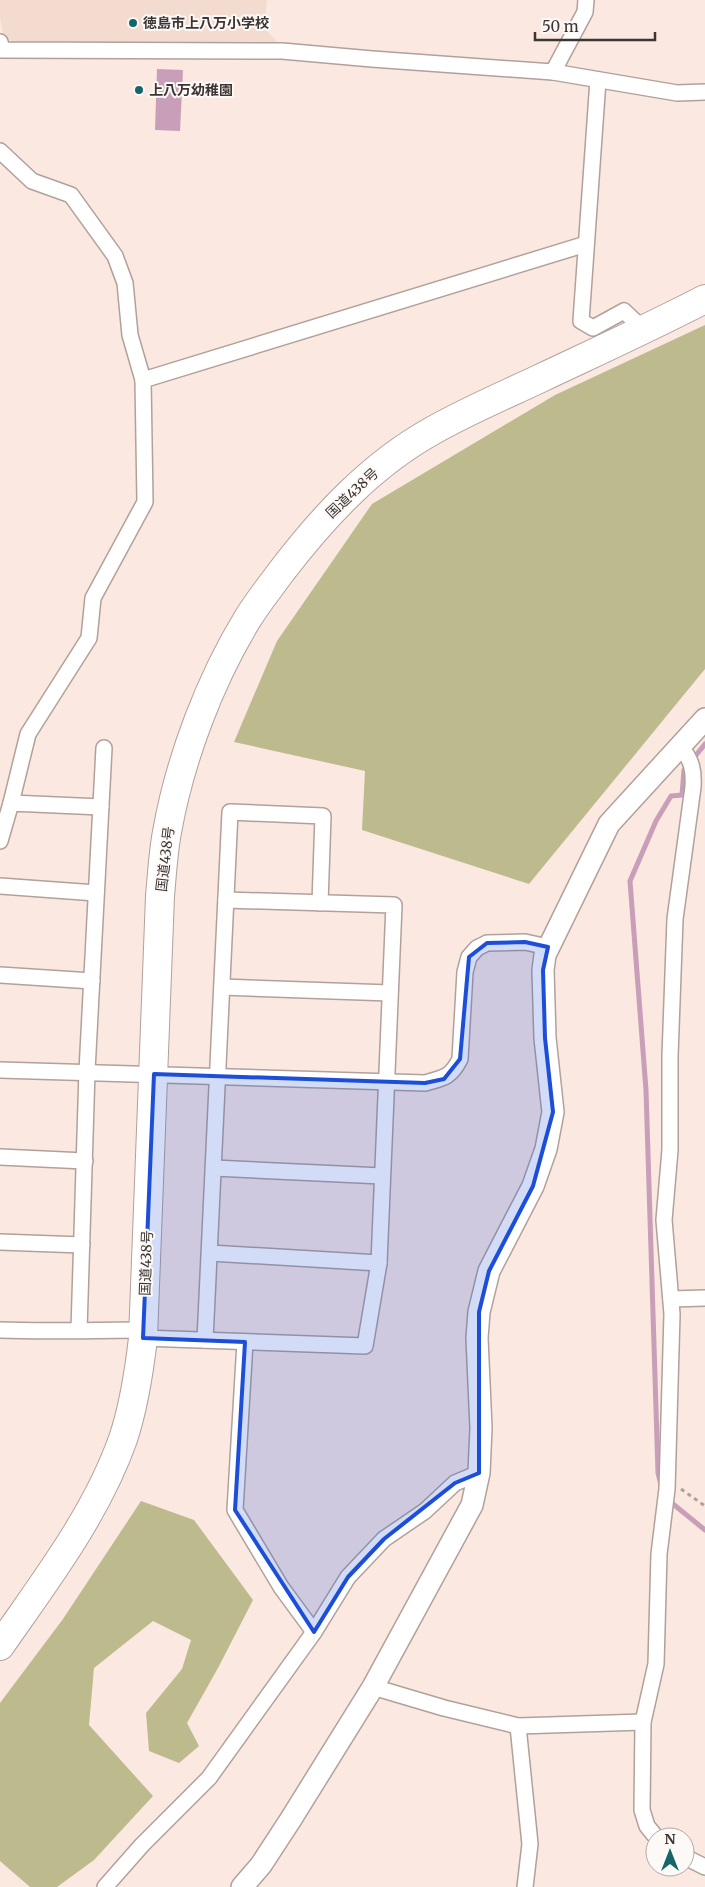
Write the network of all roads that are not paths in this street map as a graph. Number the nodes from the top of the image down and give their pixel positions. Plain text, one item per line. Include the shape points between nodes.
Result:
1 (586, 0) edge
2 (1, 48) edge
3 (553, 72) junction
4 (598, 80) junction
5 (705, 92) edge
6 (0, 151) edge
7 (586, 244) junction
8 (705, 299) edge
9 (644, 330) junction
10 (143, 380) junction
11 (705, 719) edge
12 (104, 748) dead end
13 (687, 756) junction
14 (11, 803) junction
15 (101, 807) junction
16 (0, 841) edge
17 (0, 886) edge
18 (96, 893) junction
19 (226, 900) junction
20 (320, 903) junction
21 (548, 947) junction
22 (0, 975) edge
23 (92, 981) junction
24 (222, 987) junction
25 (390, 993) junction
26 (0, 1070) edge
27 (87, 1071) junction
28 (154, 1074) junction
29 (218, 1076) junction
30 (386, 1081) junction
31 (0, 1157) edge
32 (85, 1161) junction
33 (214, 1168) junction
34 (382, 1176) junction
35 (0, 1242) edge
36 (82, 1245) junction
37 (210, 1254) junction
38 (379, 1262) junction
39 (705, 1298) edge
40 (671, 1299) junction
41 (0, 1330) edge
42 (79, 1330) junction
43 (144, 1334) junction
44 (205, 1340) junction
45 (244, 1342) junction
46 (479, 1473) junction
47 (314, 1632) junction
48 (0, 1646) edge
49 (373, 1687) junction
50 (643, 1722) junction
51 (518, 1726) junction
52 (648, 1827) edge
53 (105, 1887) edge
54 (242, 1887) edge
55 (525, 1887) edge

1 - 3 street via 585,12
2 - 3 street via 282,51
3 - 4 street
4 - 5 street via 677,93
4 - 7 street
6 - 10 street via 32,181 72,195 115,256 126,283 130,335
7 - 9 street via 581,321 593,328 624,311
7 - 10 street
8 - 9 highway, 国道438号
9 - 28 highway, 国道438号 via 431,431 390,458 309,535 248,617 200,718 180,778 167,832 160,896
10 - 14 street via 145,502 93,598 89,638 28,734
11 - 13 street
12 - 15 street
13 - 21 street via 609,824
13 - 40 street via 693,787 675,919 670,1150 664,1220
14 - 15 street
14 - 16 street
15 - 18 street
17 - 18 street
18 - 23 street
19 - 20 street
19 - 20 street via 230,812 323,816
19 - 24 street
20 - 25 street via 394,906
21 - 30 street via 525,942 501,942 477,948 469,956 460,1059 454,1070 444,1078 424,1082
21 - 46 street via 543,970 545,1038 553,1112 546,1149 533,1186 489,1271 478,1312
22 - 23 street
23 - 27 street
24 - 25 street
24 - 29 street
25 - 30 street
26 - 27 street
27 - 28 street
27 - 32 street
28 - 29 street
28 - 43 highway, 国道438号
29 - 30 street
29 - 33 street
30 - 34 street
31 - 32 street
32 - 36 street
33 - 34 street
33 - 37 street
34 - 38 street
35 - 36 street
36 - 42 street
37 - 38 street
37 - 44 street
38 - 45 street via 365,1346
39 - 40 street
40 - 50 street via 672,1361 657,1595 656,1664
41 - 42 street
42 - 43 street
43 - 44 street
43 - 48 highway, 国道438号 via 132,1409 112,1466 76,1533
44 - 45 street
45 - 47 street via 235,1510 281,1587
46 - 47 street via 455,1484 425,1511 384,1539 348,1577
46 - 49 street via 472,1505
47 - 53 street via 209,1778
49 - 51 street
49 - 54 street via 261,1865
50 - 51 street
50 - 52 street via 642,1810
51 - 55 street via 530,1844

